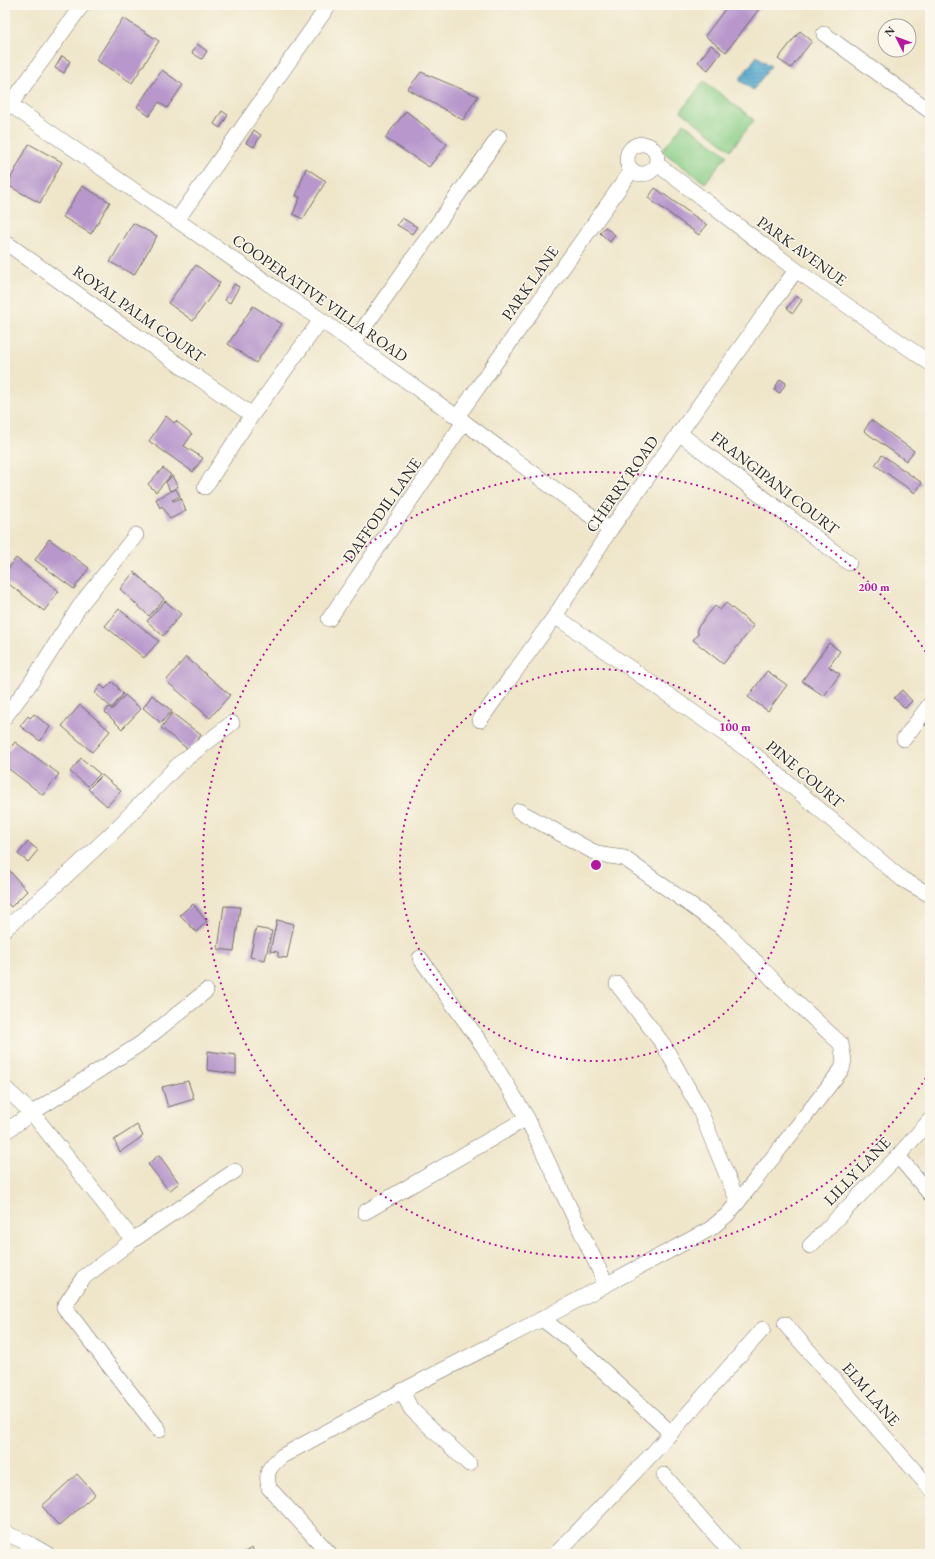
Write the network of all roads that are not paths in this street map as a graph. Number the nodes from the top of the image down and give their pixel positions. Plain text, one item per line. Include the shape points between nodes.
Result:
1 (82, 5) edge
2 (329, 5) edge
3 (824, 34) dead end
4 (8, 103) edge
5 (930, 111) edge
6 (499, 137) dead end
7 (657, 164) junction
8 (632, 170) junction
9 (177, 220) junction
10 (5, 242) edge
11 (796, 270) junction
12 (321, 320) junction
13 (353, 342) junction
14 (930, 363) edge
15 (252, 415) junction
16 (461, 419) junction
17 (679, 432) junction
18 (205, 487) dead end
19 (610, 530) junction
20 (136, 535) dead end
21 (849, 563) dead end
22 (555, 616) junction
23 (329, 619) dead end
24 (930, 704) edge
25 (5, 717) edge
26 (480, 720) dead end
27 (232, 723) dead end
28 (904, 739) dead end
29 (519, 811) dead end
30 (930, 895) edge
31 (5, 930) edge
32 (420, 958) dead end
33 (617, 984) dead end
34 (206, 991) dead end
35 (5, 1088) edge
36 (32, 1113) junction
37 (527, 1118) junction
38 (930, 1120) edge
39 (5, 1132) edge
40 (898, 1156) junction
41 (235, 1171) dead end
42 (930, 1194) edge
43 (738, 1202) junction
44 (365, 1212) dead end
45 (133, 1240) junction
46 (810, 1246) dead end
47 (606, 1284) junction
48 (542, 1319) junction
49 (785, 1324) dead end
50 (763, 1329) dead end
51 (402, 1391) junction
52 (159, 1430) dead end
53 (671, 1433) junction
54 (469, 1464) dead end
55 (664, 1475) dead end
56 (930, 1488) edge
57 (5, 1534) edge
58 (47, 1554) edge
59 (330, 1554) edge
60 (556, 1554) edge
61 (732, 1554) edge

1 - 4 street
2 - 9 street
3 - 5 street
4 - 9 street, COOPERATIVE VILLA ROAD
6 - 13 street
7 - 8 street via 650,171 641,174
7 - 8 street via 655,150 650,145 636,145 628,156 628,164
7 - 11 street, PARK AVENUE
8 - 16 street, PARK LANE
9 - 12 street, COOPERATIVE VILLA ROAD
10 - 15 street, ROYAL PALM COURT
11 - 14 street, PARK AVENUE
11 - 17 street, CHERRY ROAD
12 - 13 street, COOPERATIVE VILLA ROAD
12 - 15 street
13 - 16 street, COOPERATIVE VILLA ROAD
15 - 18 street
16 - 19 street, COOPERATIVE VILLA ROAD
16 - 23 street, DAFFODIL LANE
17 - 19 street, CHERRY ROAD
17 - 21 street, FRANGIPANI COURT
19 - 22 street, CHERRY ROAD
20 - 25 street via 81,604 30,684
22 - 26 street, CHERRY ROAD
22 - 30 street, PINE COURT via 756,756 897,875
24 - 28 street
27 - 31 street via 179,764 111,834
29 - 43 street via 592,851 624,858 718,924 841,1044 844,1060 842,1069
32 - 37 street via 483,1046
33 - 43 street via 663,1044 694,1099
34 - 36 street via 140,1044
35 - 36 street
36 - 39 street
36 - 45 street
37 - 44 street
37 - 47 street
38 - 40 street, LILLY LANE
40 - 42 street
40 - 46 street, LILLY LANE
41 - 45 street
43 - 47 street via 710,1229
45 - 52 street via 83,1278 64,1307
47 - 48 street
48 - 51 street
48 - 53 street via 570,1340
49 - 56 street, ELM LANE
50 - 53 street
51 - 54 street via 411,1409
51 - 59 street via 282,1456 273,1464 266,1476 269,1488
53 - 60 street
55 - 61 street
57 - 58 street

